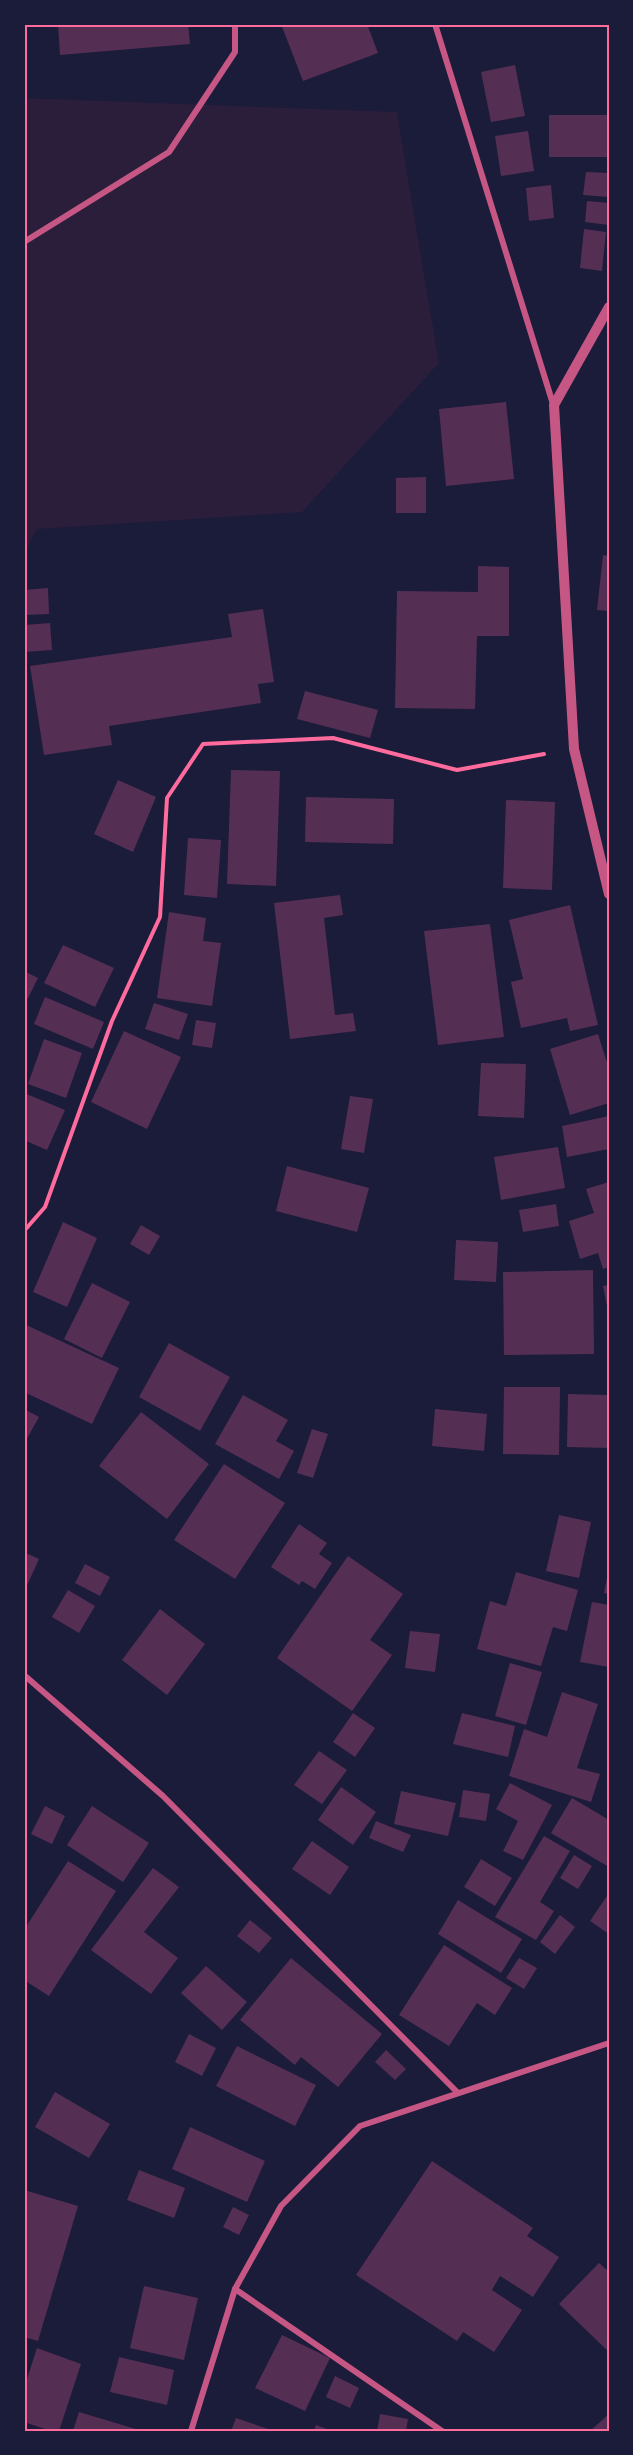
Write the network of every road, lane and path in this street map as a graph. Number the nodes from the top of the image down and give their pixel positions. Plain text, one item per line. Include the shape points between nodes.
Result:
1 (235, 24) edge
2 (434, 24) edge
3 (24, 242) edge
4 (609, 307) edge
5 (554, 405) junction
6 (574, 749) junction
7 (609, 894) edge
8 (24, 1231) edge
9 (24, 1675) edge
10 (609, 2043) edge
11 (457, 2092) junction
12 (236, 2289) junction
13 (191, 2431) edge
14 (442, 2431) edge

1 - 3 street via 235,52 169,152
2 - 5 street
4 - 5 street
5 - 6 street
6 - 7 street
6 - 8 path via 457,770 333,738 203,744 167,798 160,917 112,1021 45,1207
9 - 11 street via 163,1796
10 - 11 street
11 - 12 street via 360,2126 281,2206
12 - 13 street
12 - 14 street

